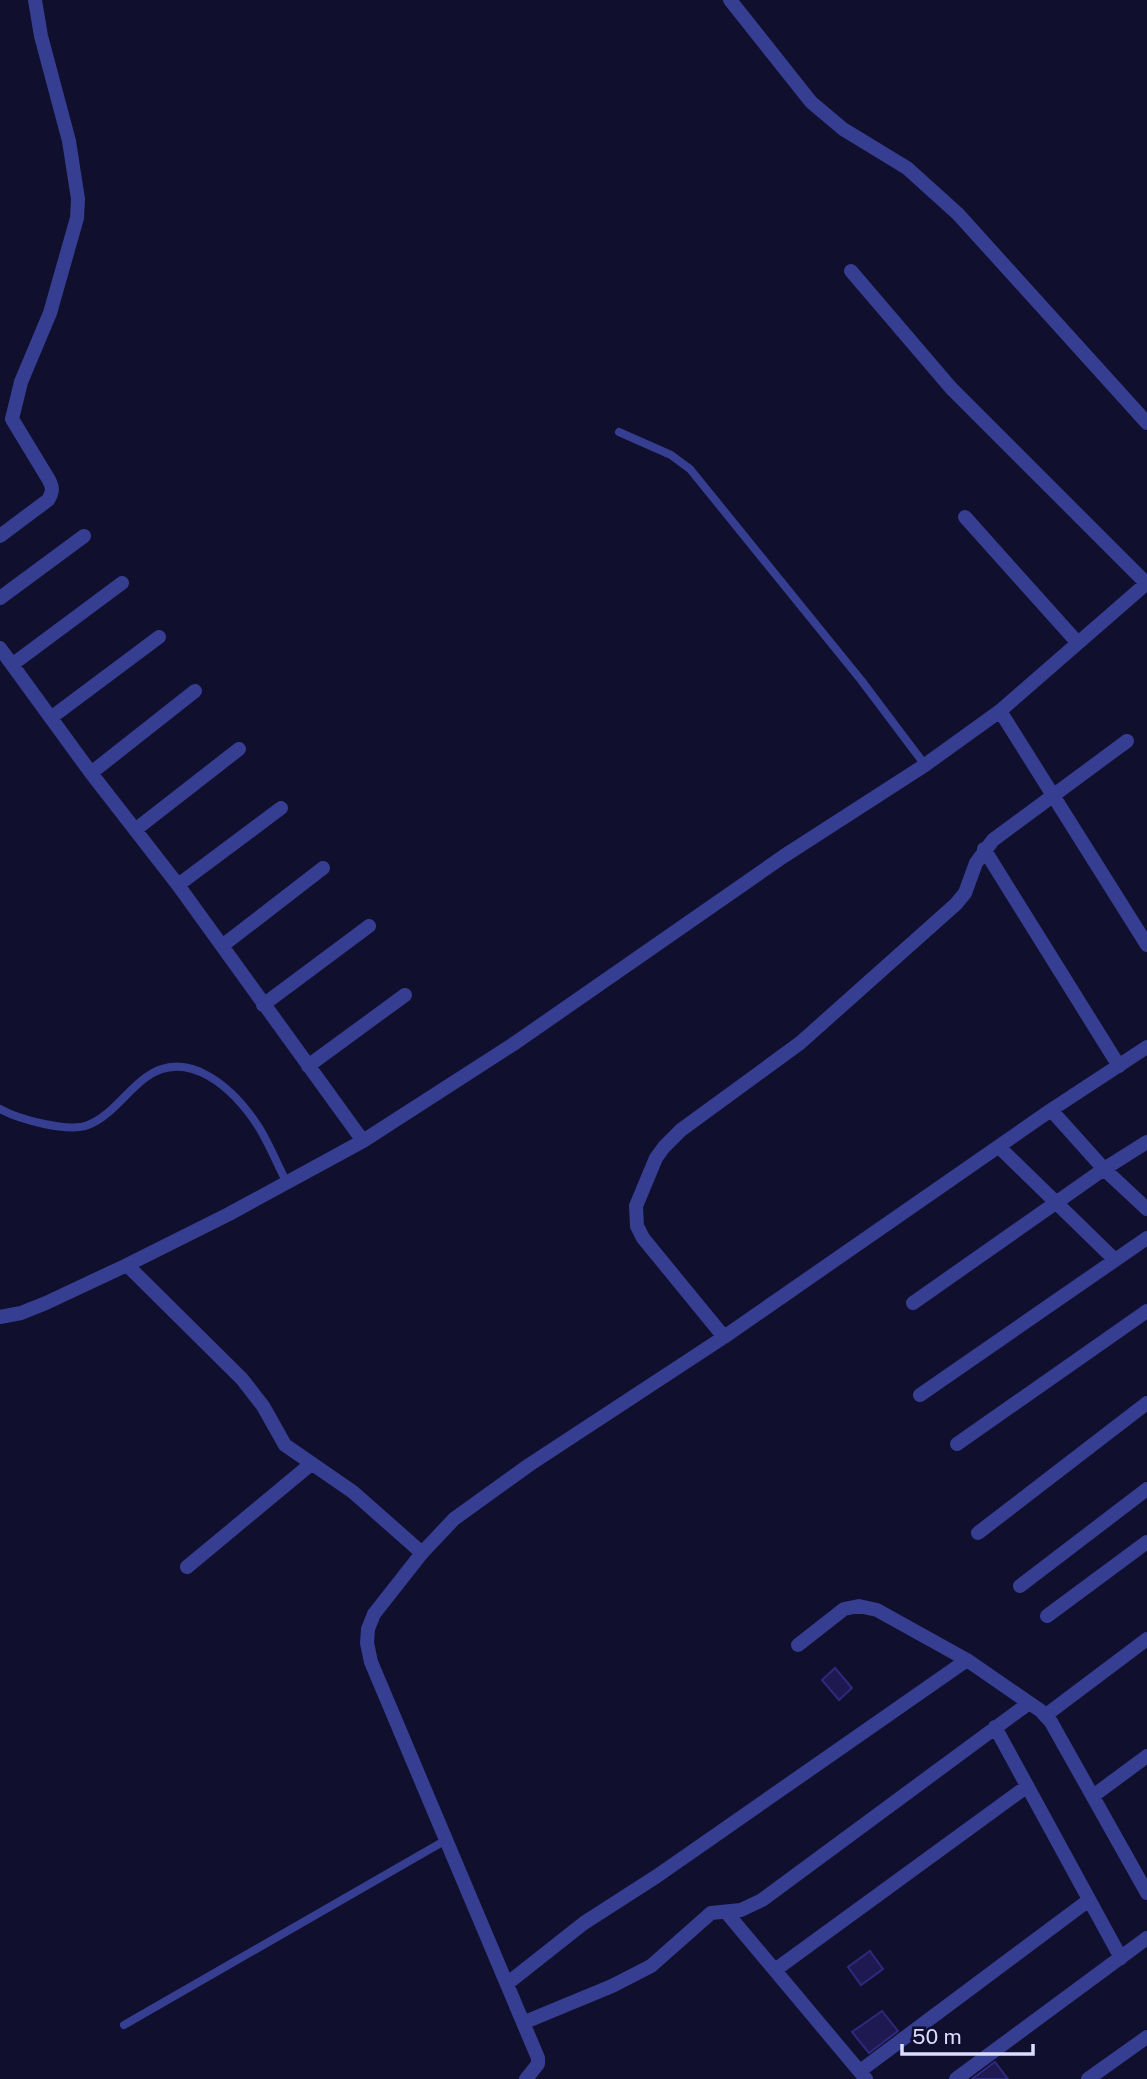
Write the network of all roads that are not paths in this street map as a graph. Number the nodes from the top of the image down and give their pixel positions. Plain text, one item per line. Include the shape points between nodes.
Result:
1 (34, 0) edge
2 (730, 0) edge
3 (850, 271) dead end
4 (1147, 423) edge
5 (618, 432) dead end
6 (965, 517) dead end
7 (0, 536) edge
8 (84, 536) dead end
9 (122, 583) dead end
10 (1146, 583) edge
11 (0, 598) edge
12 (159, 637) dead end
13 (1077, 642) junction
14 (0, 648) edge
15 (13, 664) junction
16 (195, 691) dead end
17 (1000, 712) junction
18 (52, 717) junction
19 (1127, 741) dead end
20 (239, 749) dead end
21 (925, 765) junction
22 (91, 773) junction
23 (1053, 795) junction
24 (281, 808) dead end
25 (135, 830) junction
26 (984, 849) junction
27 (323, 868) dead end
28 (178, 885) junction
29 (369, 926) dead end
30 (1147, 945) edge
31 (222, 946) junction
32 (405, 995) dead end
33 (263, 1005) junction
34 (1147, 1047) edge
35 (308, 1066) junction
36 (1119, 1066) junction
37 (0, 1109) edge
38 (1051, 1110) junction
39 (363, 1141) junction
40 (1147, 1142) edge
41 (999, 1147) junction
42 (1104, 1169) junction
43 (286, 1183) junction
44 (1056, 1203) junction
45 (1147, 1209) edge
46 (1147, 1238) edge
47 (1114, 1259) junction
48 (127, 1265) junction
49 (913, 1303) dead end
50 (1147, 1311) edge
51 (0, 1317) edge
52 (724, 1338) junction
53 (920, 1395) dead end
54 (1147, 1403) edge
55 (957, 1444) dead end
56 (311, 1464) junction
57 (1147, 1489) edge
58 (978, 1533) dead end
59 (1147, 1542) edge
60 (422, 1553) junction
61 (187, 1567) dead end
62 (1020, 1586) dead end
63 (1047, 1616) dead end
64 (1147, 1639) edge
65 (799, 1645) dead end
66 (967, 1660) junction
67 (1029, 1703) junction
68 (1046, 1715) junction
69 (996, 1727) junction
70 (1147, 1756) edge
71 (1026, 1787) junction
72 (1093, 1796) junction
73 (446, 1840) junction
74 (1143, 1873) edge
75 (1147, 1893) edge
76 (1089, 1900) junction
77 (726, 1912) junction
78 (1147, 1938) edge
79 (1121, 1958) junction
80 (775, 1970) junction
81 (508, 1983) junction
82 (525, 2022) junction
83 (124, 2025) dead end
84 (1147, 2037) edge
85 (863, 2075) edge
86 (526, 2079) edge
87 (956, 2079) edge
88 (1088, 2079) edge

1 - 7 street via 69,141 77,218 50,313 13,411 15,425 53,488 48,500
2 - 4 street via 811,102 906,168 958,214
3 - 10 street via 951,388
5 - 21 lane via 671,455 690,469
6 - 13 street
8 - 11 street
9 - 15 street
10 - 13 street
12 - 18 street
13 - 17 street
14 - 15 street
15 - 18 street
16 - 22 street
17 - 21 street
17 - 23 street
18 - 22 street
19 - 23 street
20 - 25 street
21 - 39 street
22 - 25 street
23 - 26 street
23 - 30 street
24 - 28 street
25 - 28 street
26 - 36 street
26 - 52 street via 956,904 800,1044 681,1130 656,1158 636,1206 637,1226
27 - 31 street
28 - 31 street
29 - 33 street
31 - 33 street
32 - 35 street
33 - 35 street
34 - 36 street
35 - 39 street
36 - 38 street
37 - 43 lane via 80,1128 92,1124 159,1069 176,1064 191,1067 214,1079 258,1125
38 - 41 street
38 - 42 street
39 - 43 street
40 - 42 street
41 - 44 street
41 - 52 street
42 - 44 street
42 - 45 street
43 - 48 street
44 - 47 street
44 - 49 street
46 - 47 street
47 - 53 street
48 - 51 street via 46,1303
48 - 56 street via 242,1379 285,1445
50 - 55 street
52 - 60 street via 518,1473 454,1519
54 - 58 street
56 - 60 street via 354,1492
56 - 61 street
57 - 62 street
59 - 63 street
60 - 73 street via 374,1614 367,1643 370,1662
64 - 68 street
65 - 66 street via 844,1609 859,1606 877,1610
66 - 67 street
66 - 81 street via 584,1923
67 - 68 street
67 - 69 street
68 - 72 street
69 - 71 street
69 - 77 street via 762,1900
70 - 72 street
71 - 76 street
71 - 80 street
72 - 74 street
73 - 81 street
73 - 83 lane
74 - 75 street
76 - 79 street
76 - 85 street
77 - 80 street
77 - 82 street via 704,1917 651,1966
78 - 79 street
79 - 87 street
80 - 85 street
81 - 82 street
82 - 86 street via 538,2058
84 - 88 street

